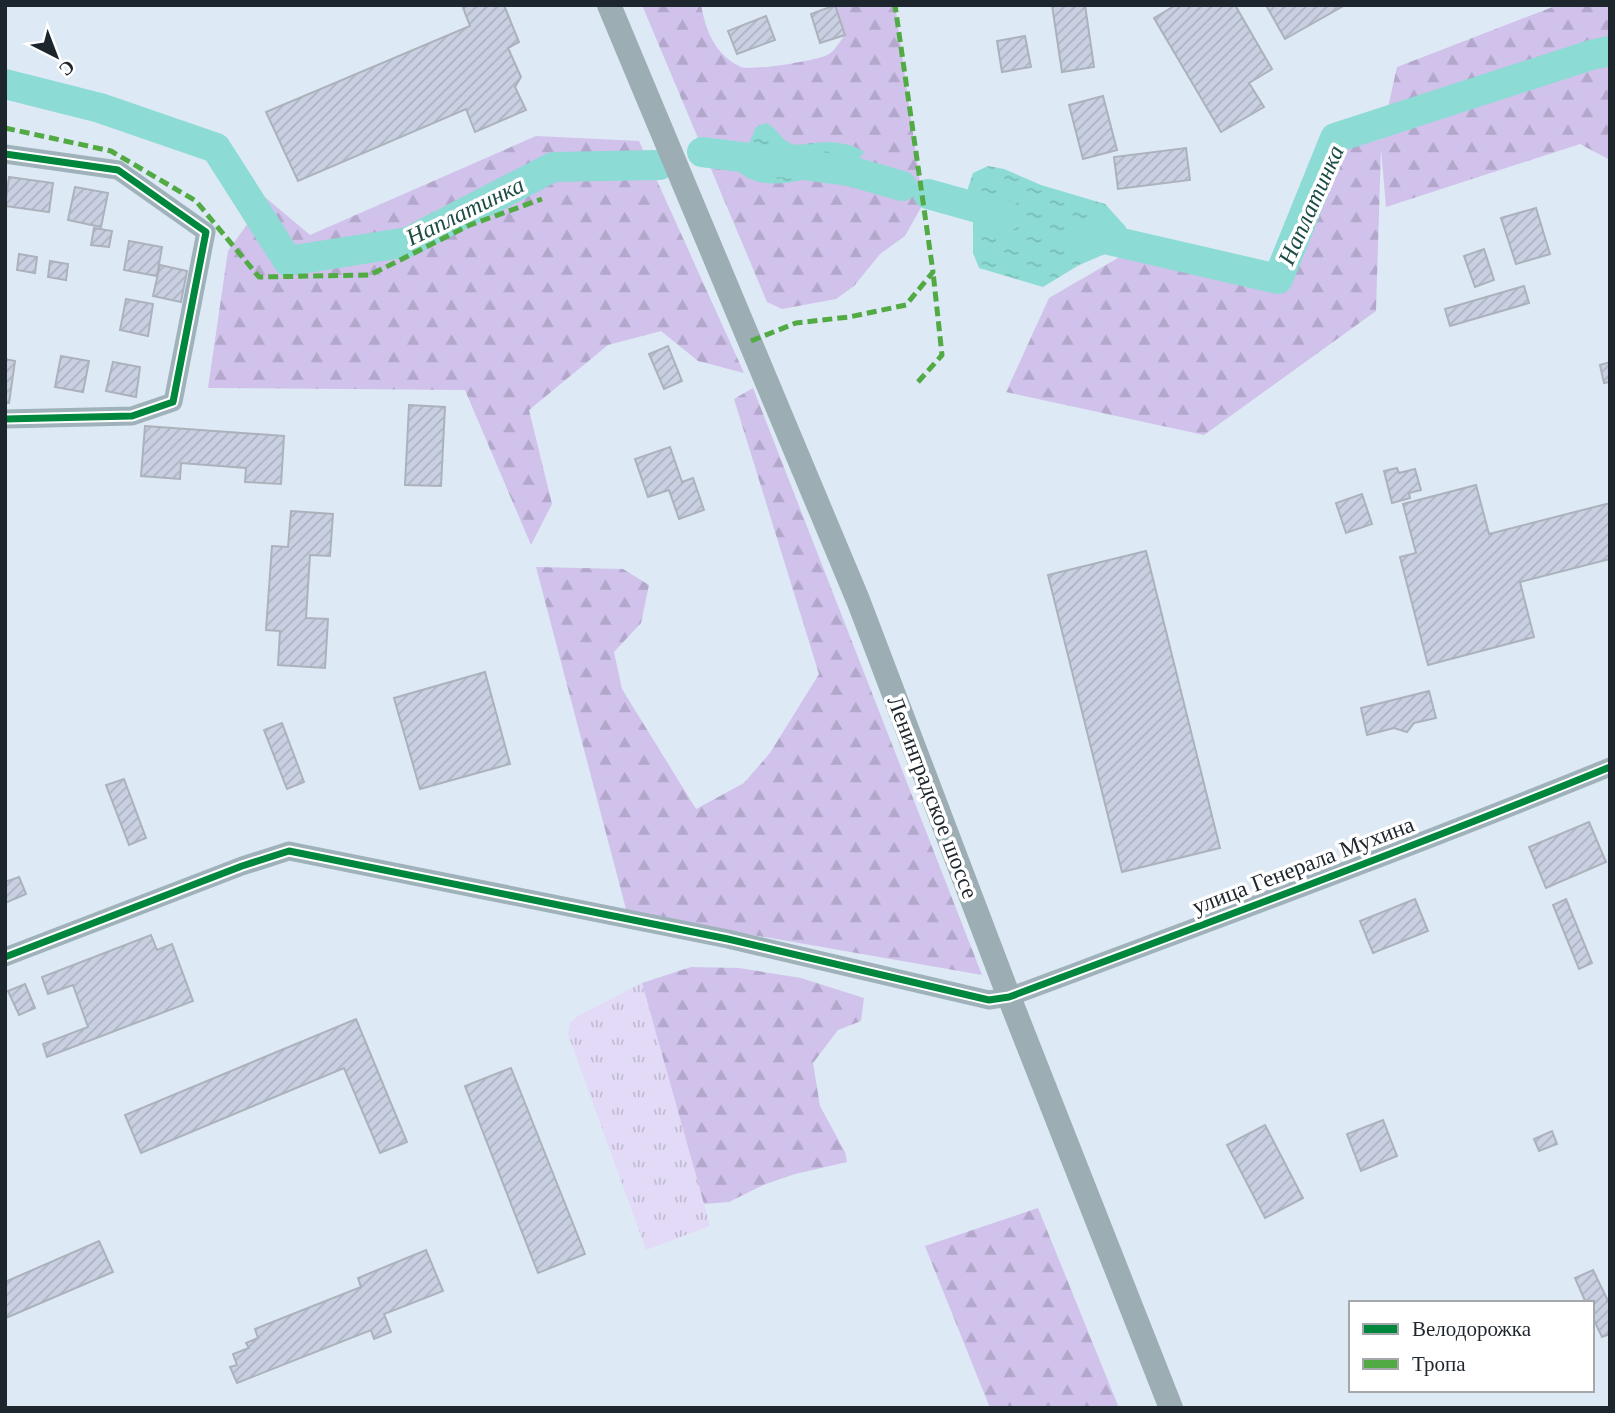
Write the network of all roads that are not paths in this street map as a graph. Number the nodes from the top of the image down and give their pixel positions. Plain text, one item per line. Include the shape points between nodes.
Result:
1 (609, 5) edge
2 (5, 154) edge
3 (5, 419) edge
4 (1610, 767) edge
5 (5, 957) edge
6 (1009, 997) junction
7 (1171, 1408) edge

1 - 6 main road, Ленинградское шоссе via 858,600
2 - 3 street via 118,170 206,232 173,402 132,416
4 - 6 street, улица Генерала Мухина
5 - 6 street via 289,850 728,939 989,1000
6 - 7 main road, Ленинградское шоссе

